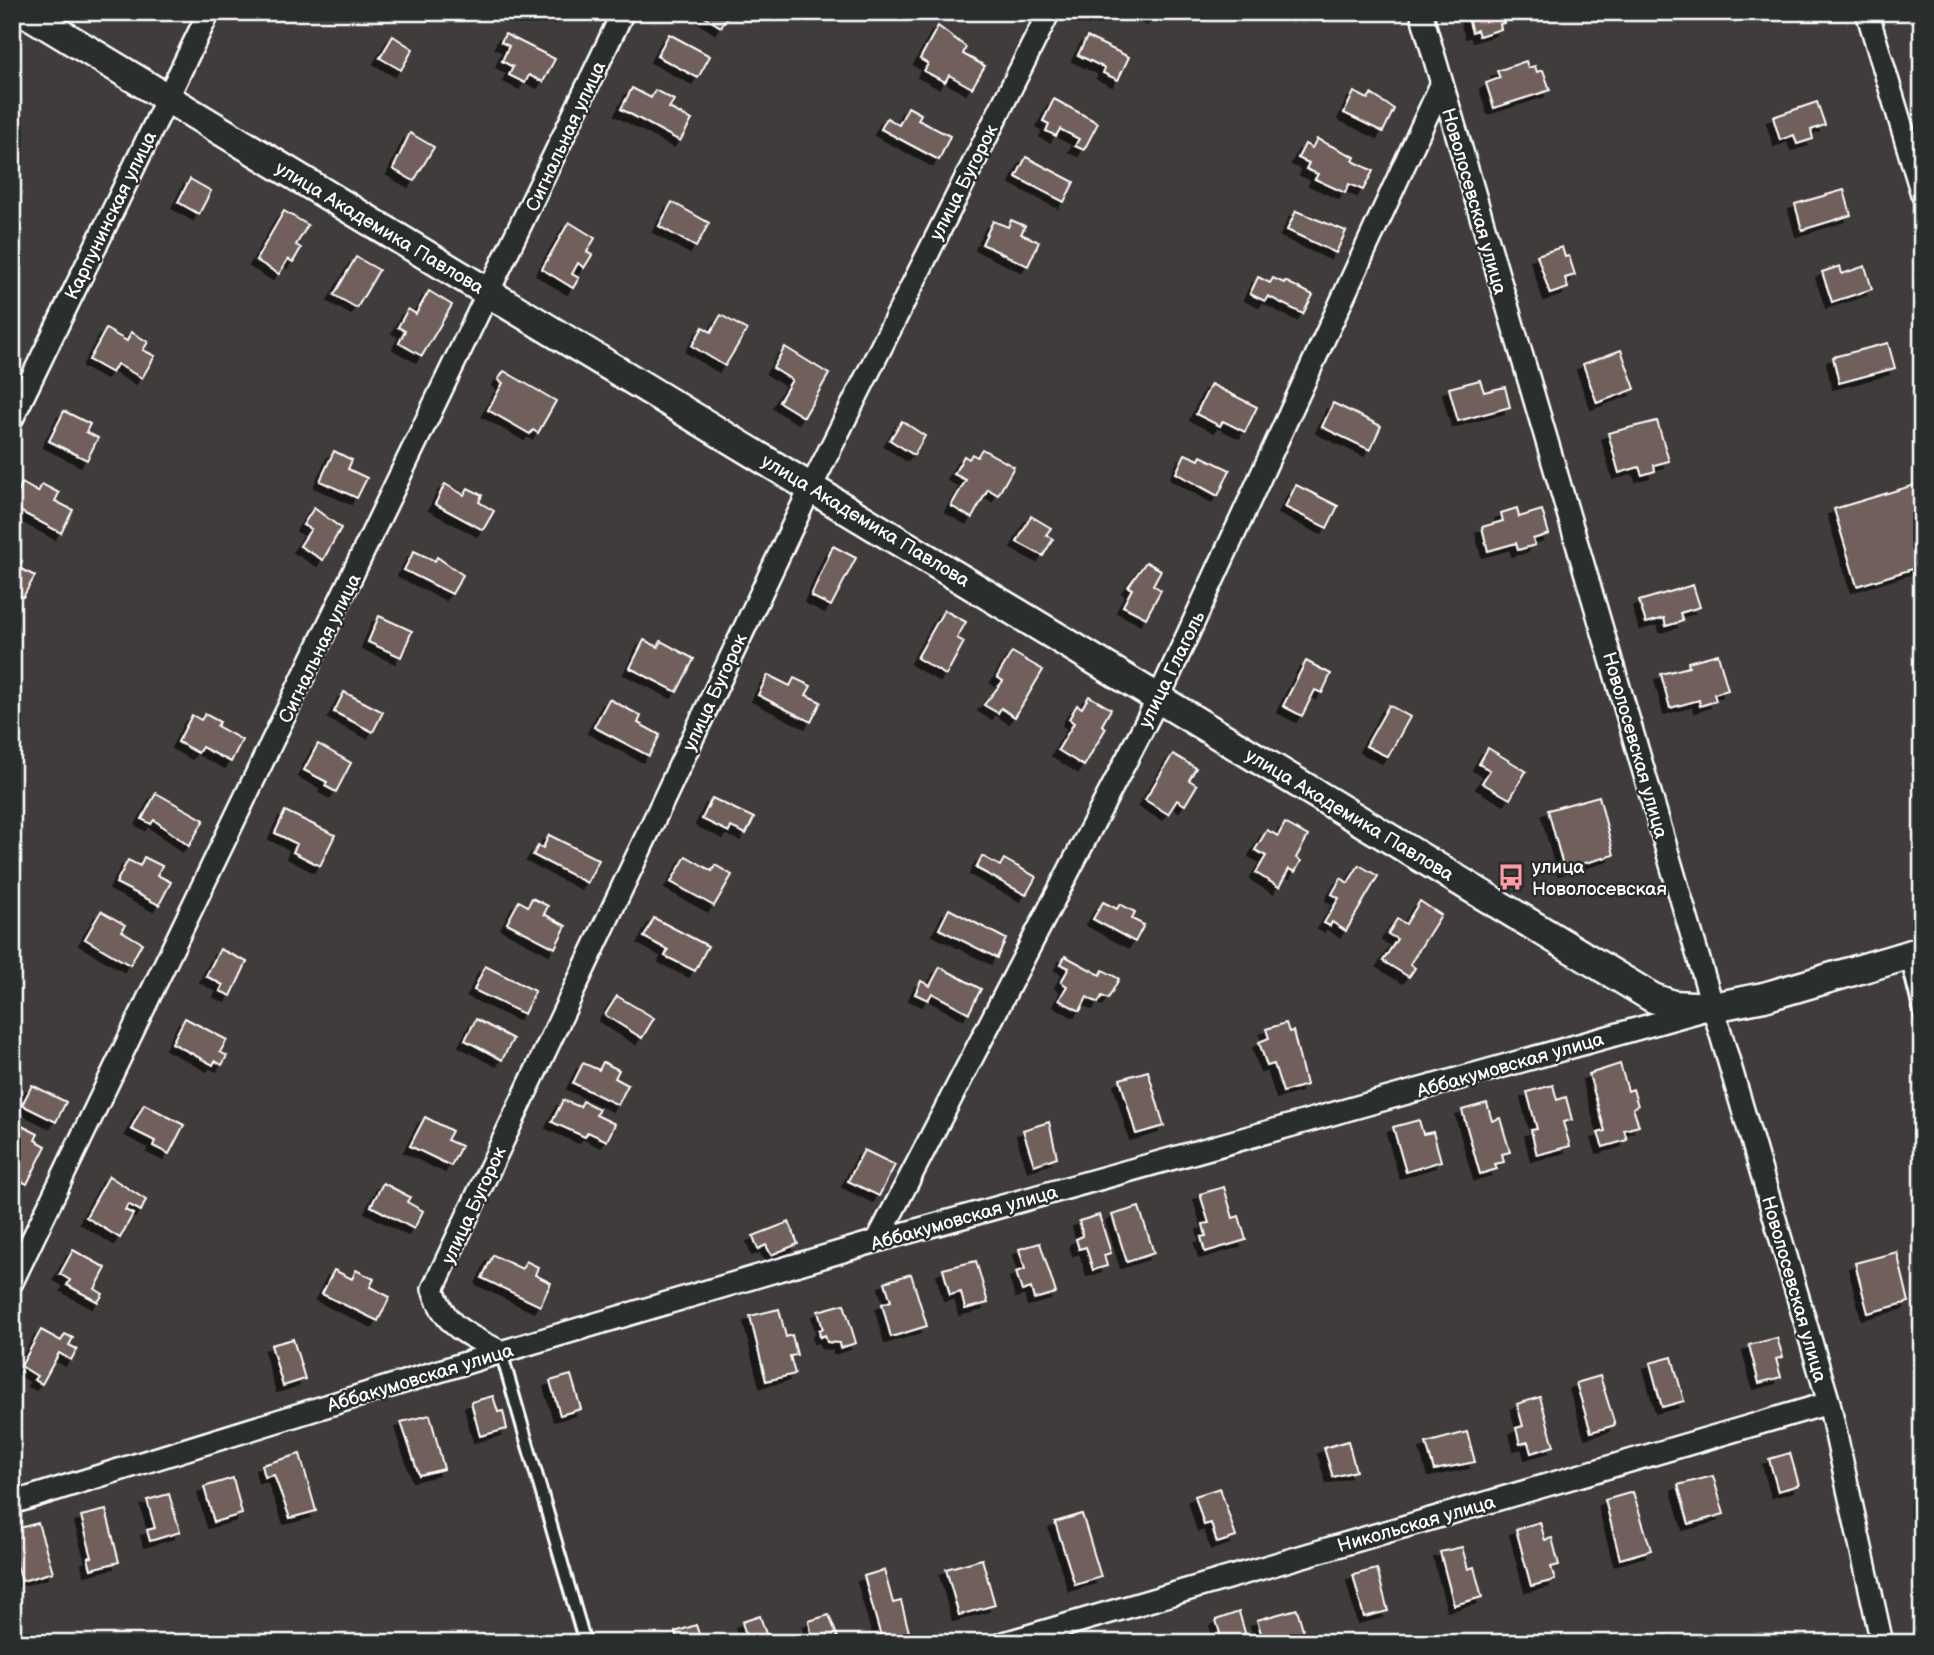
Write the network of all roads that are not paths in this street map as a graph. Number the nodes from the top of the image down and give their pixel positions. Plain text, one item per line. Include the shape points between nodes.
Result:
1 (25, 12) edge
2 (209, 12) edge
3 (623, 12) edge
4 (1049, 12) edge
5 (1421, 12) edge
6 (1867, 12) edge
7 (1441, 85) junction
8 (167, 98) junction
9 (1922, 194) edge
10 (490, 293) junction
11 (12, 419) edge
12 (811, 487) junction
13 (1159, 697) junction
14 (1914, 954) edge
15 (1713, 1007) junction
16 (1922, 1021) edge
17 (877, 1241) junction
18 (12, 1282) edge
19 (501, 1352) junction
20 (1829, 1403) junction
21 (12, 1503) edge
22 (585, 1643) edge
23 (1004, 1643) edge
24 (1882, 1643) edge

1 - 8 street, улица Академика Павлова
2 - 8 street, Карпунинская улица
3 - 10 street, Сигнальная улица
4 - 12 street, улица Бугорок
5 - 7 street, Новолосевская улица
6 - 9 street
7 - 13 street, улица Глаголь
7 - 15 street, Новолосевская улица
8 - 10 street, улица Академика Павлова
8 - 11 street, Карпунинская улица
10 - 12 street, улица Академика Павлова
10 - 18 street, Сигнальная улица
12 - 13 street, улица Академика Павлова
12 - 19 street, улица Бугорок via 433,1289 441,1313 457,1328
13 - 15 street, улица Академика Павлова via 1631,986 1673,1005
13 - 17 street, улица Глаголь
14 - 15 street, Аббакумовская улица
14 - 16 lane
15 - 17 street, Аббакумовская улица
15 - 20 street, Новолосевская улица
17 - 19 street, Аббакумовская улица
19 - 21 street, Аббакумовская улица
19 - 22 lane
20 - 23 street, Никольская улица
20 - 24 street, Новолосевская улица

